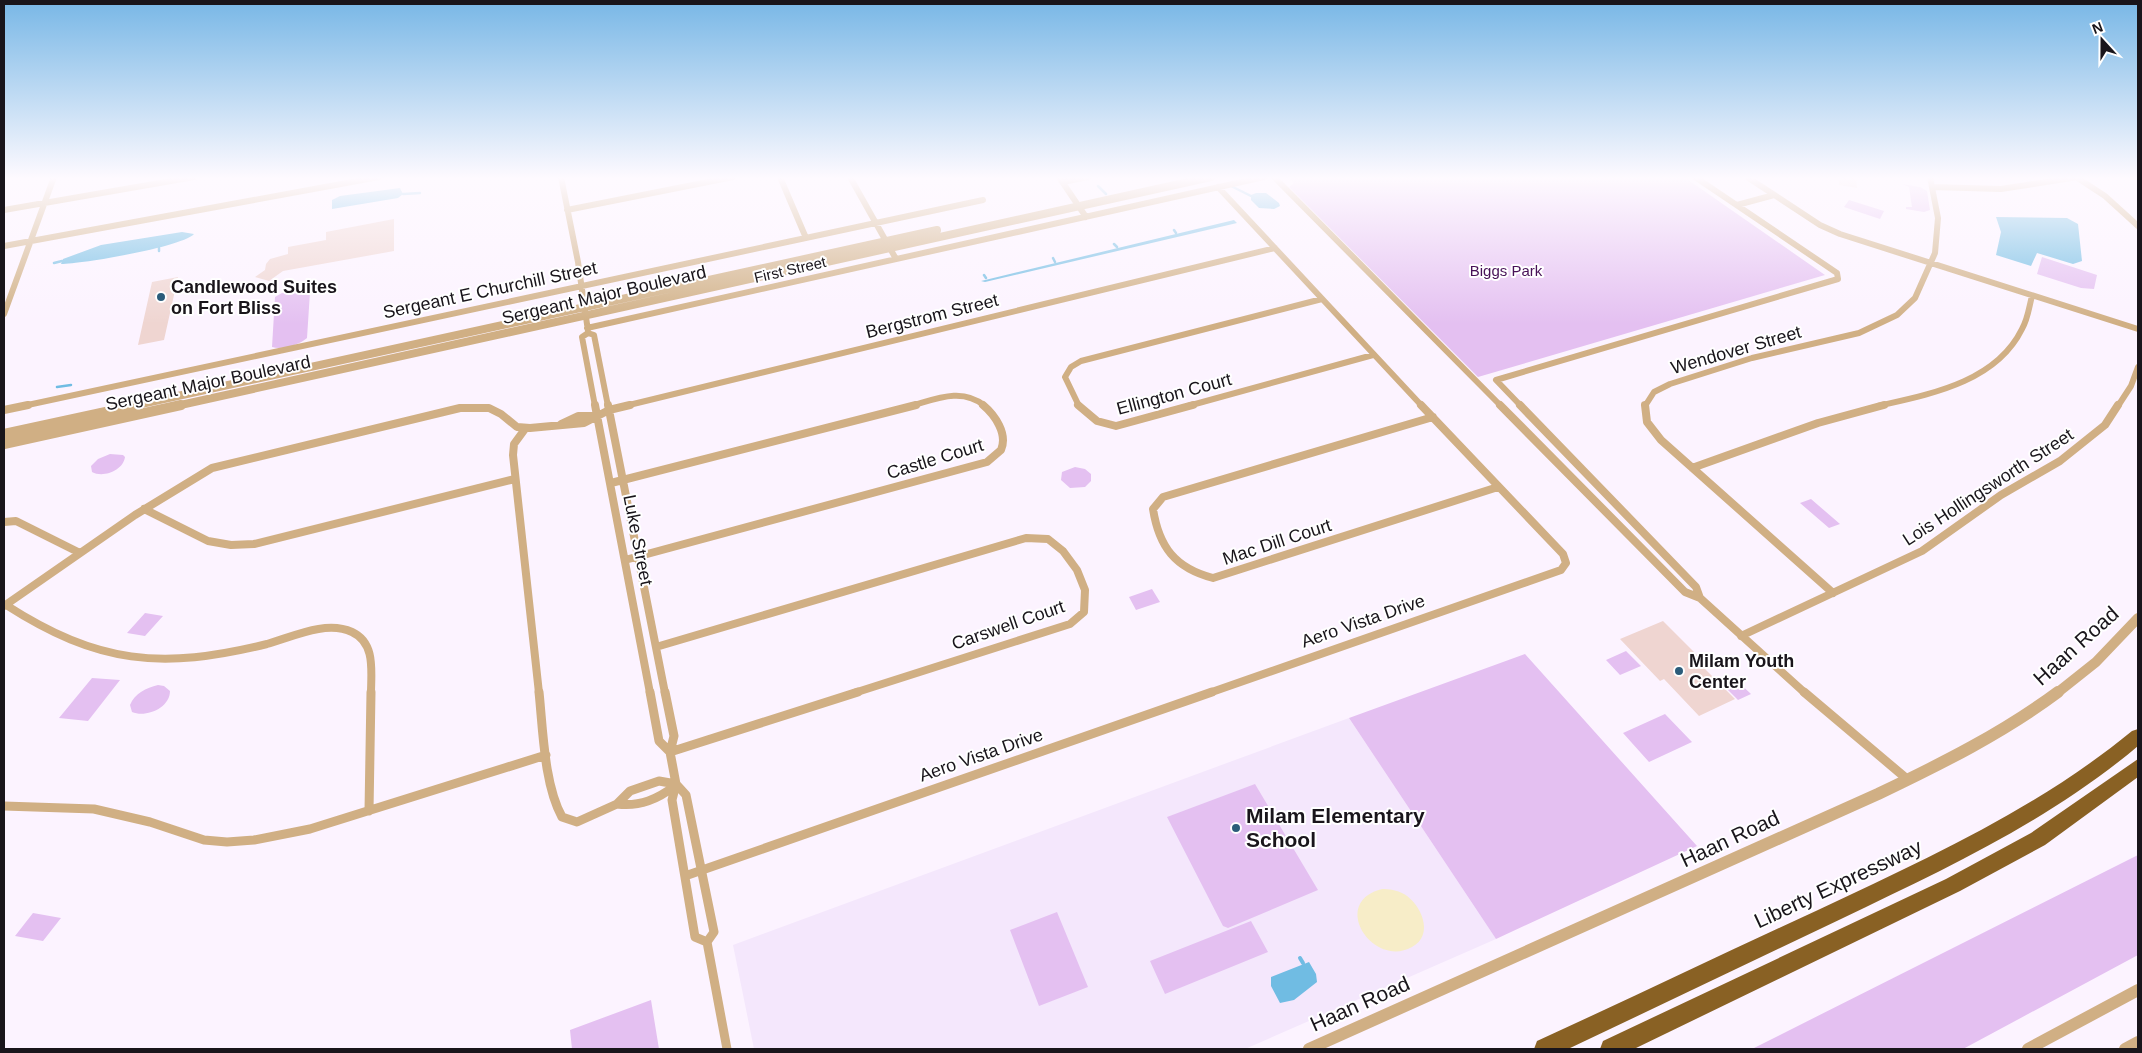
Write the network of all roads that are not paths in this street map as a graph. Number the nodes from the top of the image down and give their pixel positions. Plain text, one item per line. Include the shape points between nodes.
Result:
1 (35, 226) edge
2 (106, 226) edge
3 (570, 226) edge
4 (801, 226) edge
5 (859, 226) edge
6 (879, 226) edge
7 (971, 226) edge
8 (1045, 226) edge
9 (1255, 226) edge
10 (1323, 226) edge
11 (1768, 226) edge
12 (1824, 226) edge
13 (1938, 226) edge
14 (806, 238) junction
15 (30, 241) junction
16 (889, 244) junction
17 (4, 246) edge
18 (1275, 248) junction
19 (896, 259) junction
20 (1932, 263) junction
21 (582, 286) junction
22 (2032, 296) junction
23 (1322, 299) junction
24 (586, 311) junction
25 (4, 314) edge
26 (2138, 329) edge
27 (588, 330) junction
28 (1373, 355) junction
29 (2138, 367) edge
30 (179, 396) junction
31 (177, 406) junction
32 (4, 410) edge
33 (609, 410) junction
34 (597, 416) junction
35 (1433, 417) junction
36 (525, 429) junction
37 (4, 434) edge
38 (4, 444) edge
39 (1692, 468) junction
40 (515, 480) junction
41 (623, 480) junction
42 (610, 483) junction
43 (1498, 487) junction
44 (144, 509) junction
45 (4, 522) edge
46 (80, 553) junction
47 (638, 557) junction
48 (625, 560) junction
49 (1833, 593) junction
50 (1700, 598) junction
51 (5, 605) edge
52 (2138, 618) edge
53 (1741, 636) junction
54 (656, 647) junction
55 (2138, 736) edge
56 (670, 752) junction
57 (546, 755) junction
58 (2138, 767) edge
59 (1907, 779) junction
60 (676, 784) junction
61 (616, 804) junction
62 (4, 806) edge
63 (369, 811) junction
64 (701, 870) junction
65 (685, 876) junction
66 (707, 942) junction
67 (2138, 990) edge
68 (2138, 1042) edge
69 (727, 1049) edge
70 (1309, 1049) edge
71 (1545, 1049) edge
72 (1611, 1049) edge
73 (2028, 1049) edge
74 (2125, 1049) edge

1 - 15 street
2 - 15 street
3 - 21 street, Luke Street
4 - 14 street
5 - 14 street, Sergeant E Churchill Street
6 - 16 street
7 - 16 street, Sergeant Major Boulevard
8 - 19 street, First Street
9 - 18 street, Aero Vista Drive
10 - 50 street via 1685,592
11 - 50 street via 1837,273 1838,279 1496,380 1696,587
12 - 20 street
13 - 20 street, Wendover Street via 1938,245
14 - 21 street, Sergeant E Churchill Street
15 - 17 street
15 - 25 street
16 - 19 street
16 - 24 street, Sergeant Major Boulevard
18 - 23 street, Aero Vista Drive
18 - 33 street, Bergstrom Street
19 - 27 street, First Street
20 - 22 street
20 - 39 street, Wendover Street via 1913,302 1884,324 1750,358 1660,388 1647,399 1645,412 1649,426
21 - 24 street, Luke Street
21 - 32 street, Sergeant E Churchill Street
22 - 26 street
22 - 39 street via 2022,331 2006,354 1976,377 1947,390 1838,416
23 - 28 street, Aero Vista Drive
23 - 28 street, Ellington Court via 1081,361 1071,367 1065,377 1068,388 1073,400 1091,419 1116,426
24 - 27 street, Luke Street
24 - 30 street, Sergeant Major Boulevard
24 - 31 street, Sergeant Major Boulevard
27 - 33 street, Luke Street via 594,334
27 - 34 street, Luke Street via 582,337
28 - 35 street, Aero Vista Drive
29 - 49 street, Lois Hollingsworth Street via 2131,386 2105,425 2060,461 2001,495 1922,551
30 - 31 street
30 - 37 street, Sergeant Major Boulevard
31 - 38 street, Sergeant Major Boulevard
33 - 34 street, Bergstrom Street
33 - 41 street, Luke Street
34 - 36 street, Bergstrom Street via 571,426 561,424
34 - 42 street, Luke Street
35 - 43 street, Aero Vista Drive
35 - 43 street, Mac Dill Court via 1163,497 1153,508 1155,526 1163,544 1178,561 1194,573 1213,578
36 - 40 street via 514,444
36 - 44 street via 488,408 460,408 212,468
39 - 49 street, Wendover Street
40 - 44 street via 254,544 208,541
40 - 57 street
41 - 42 street, Castle Court
41 - 47 street, Luke Street
41 - 47 street, Castle Court via 950,396 966,395 979,401 996,421 1001,434 1003,446 997,456 987,462
42 - 48 street, Luke Street
43 - 64 street, Aero Vista Drive via 1563,554 1566,563 1561,570
44 - 46 street
45 - 46 street via 16,522
46 - 51 street
47 - 48 street, Castle Court
47 - 54 street, Luke Street
48 - 56 street, Luke Street via 659,742
49 - 53 street, Lois Hollingsworth Street
50 - 53 street
51 - 63 street via 80,646 107,655 144,659 184,659 229,653 315,631 341,629 357,634 367,643 371,657
52 - 59 street, Haan Road via 2083,673 2039,706 1997,733
53 - 59 street via 1838,723
54 - 56 street, Luke Street via 674,736
54 - 56 street, Carswell Court via 1026,538 1048,540 1063,551 1077,570 1085,590 1084,612 1070,624
55 - 71 highway, Liberty Expressway via 2027,815 1960,852
56 - 60 street, Luke Street
57 - 61 street via 556,806 562,817 577,822
57 - 63 street
58 - 72 highway via 2105,794 2038,839 1962,880
59 - 70 street, Haan Road
60 - 61 street via 662,797 632,806
60 - 61 street via 659,781 630,791
60 - 64 street, Luke Street via 686,795
60 - 65 street, Luke Street via 672,800
62 - 63 street via 94,809 150,822 204,840 227,842 310,829
64 - 65 street, Aero Vista Drive
64 - 66 street, Luke Street via 714,932
65 - 66 street, Luke Street via 695,937
66 - 69 street, Luke Street
67 - 73 street
68 - 74 street

